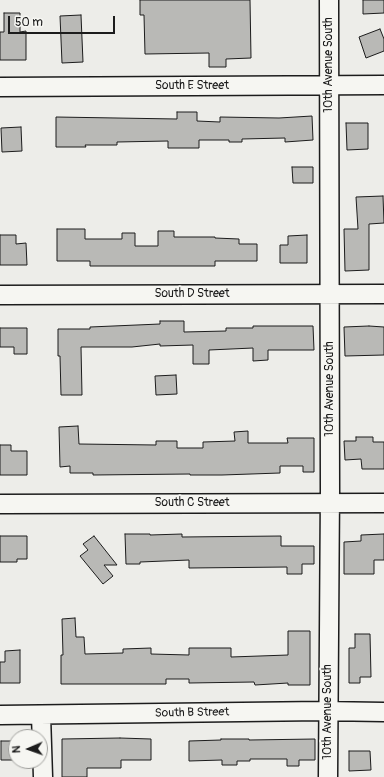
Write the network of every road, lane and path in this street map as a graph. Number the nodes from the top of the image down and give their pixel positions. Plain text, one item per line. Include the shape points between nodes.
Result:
1 (329, 0) edge
2 (329, 85) junction
3 (384, 85) edge
4 (0, 87) edge
5 (330, 294) junction
6 (384, 294) edge
7 (0, 295) edge
8 (384, 502) edge
9 (330, 503) junction
10 (0, 504) edge
11 (328, 711) junction
12 (384, 712) edge
13 (0, 715) edge
14 (41, 715) junction
15 (43, 777) edge
16 (328, 777) edge

1 - 2 street, 10th Avenue South
2 - 3 street, South E Street
2 - 4 street, South E Street
2 - 5 street, 10th Avenue South
5 - 6 street, South D Street
5 - 7 street, South D Street
5 - 9 street, 10th Avenue South
8 - 9 street, South C Street
9 - 10 street, South C Street
9 - 11 street, 10th Avenue South
11 - 12 street, South B Street
11 - 14 street, South B Street
11 - 16 street, 10th Avenue South
13 - 14 street, South B Street
14 - 15 street

